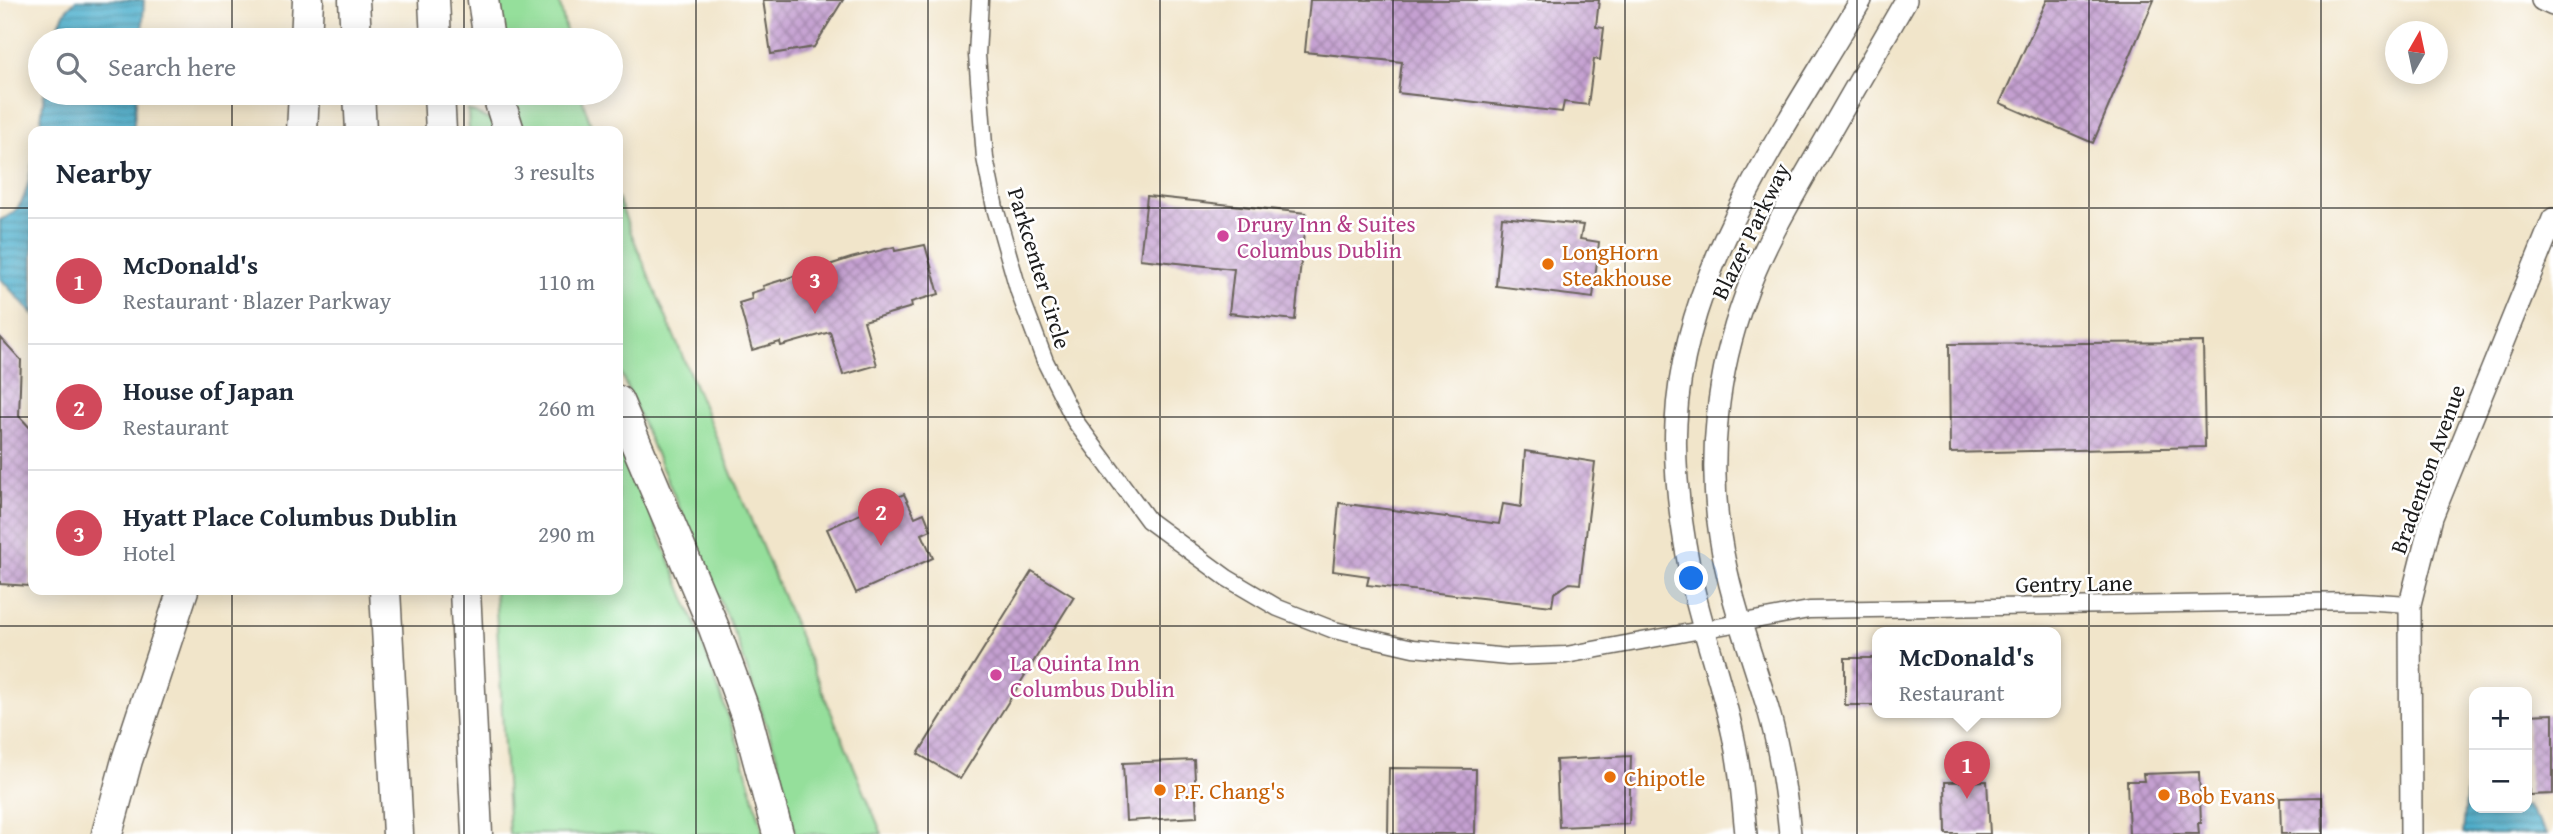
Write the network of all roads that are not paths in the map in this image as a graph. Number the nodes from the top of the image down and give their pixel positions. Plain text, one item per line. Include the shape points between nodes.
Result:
1 (308, 0) edge
2 (354, 0) edge
3 (434, 0) edge
4 (483, 0) edge
5 (980, 0) edge
6 (1861, 0) edge
7 (1906, 0) edge
8 (2542, 0) edge
9 (2553, 5) edge
10 (307, 28) edge
11 (355, 28) edge
12 (435, 28) edge
13 (487, 28) edge
14 (303, 105) edge
15 (360, 105) edge
16 (440, 105) edge
17 (501, 105) edge
18 (302, 126) edge
19 (361, 126) edge
20 (441, 126) edge
21 (507, 126) edge
22 (2553, 219) edge
23 (623, 413) edge
24 (181, 595) edge
25 (385, 595) edge
26 (465, 595) edge
27 (2410, 604) junction
28 (1741, 623) junction
29 (1706, 630) junction
30 (107, 834) edge
31 (398, 834) edge
32 (477, 834) edge
33 (778, 834) edge
34 (1746, 834) edge
35 (1790, 834) edge
36 (2411, 834) edge

1 - 10 highway
2 - 11 highway
3 - 12 highway
4 - 13 highway
5 - 29 street, Parkcenter Circle via 977,67 985,158 1019,292 1045,361 1075,421 1148,520 1227,578 1278,608 1334,630 1413,648 1508,657 1566,655
6 - 29 street, Blazer Parkway via 1750,187 1707,281 1690,334 1675,446 1692,578
7 - 28 street, Blazer Parkway via 1777,225 1736,323 1716,427 1715,492 1720,537
8 - 9 street
14 - 18 highway
15 - 19 highway
16 - 20 highway
17 - 21 highway
22 - 27 street, Bradenton Avenue via 2432,517
23 - 33 highway via 714,628 747,718
24 - 30 highway
25 - 31 highway
26 - 32 highway
27 - 28 street, Gentry Lane via 1809,610
27 - 36 street, Bradenton Avenue
28 - 29 street, Parkcenter Circle
28 - 35 street, Blazer Parkway via 1781,760
29 - 34 street, Blazer Parkway via 1735,744

